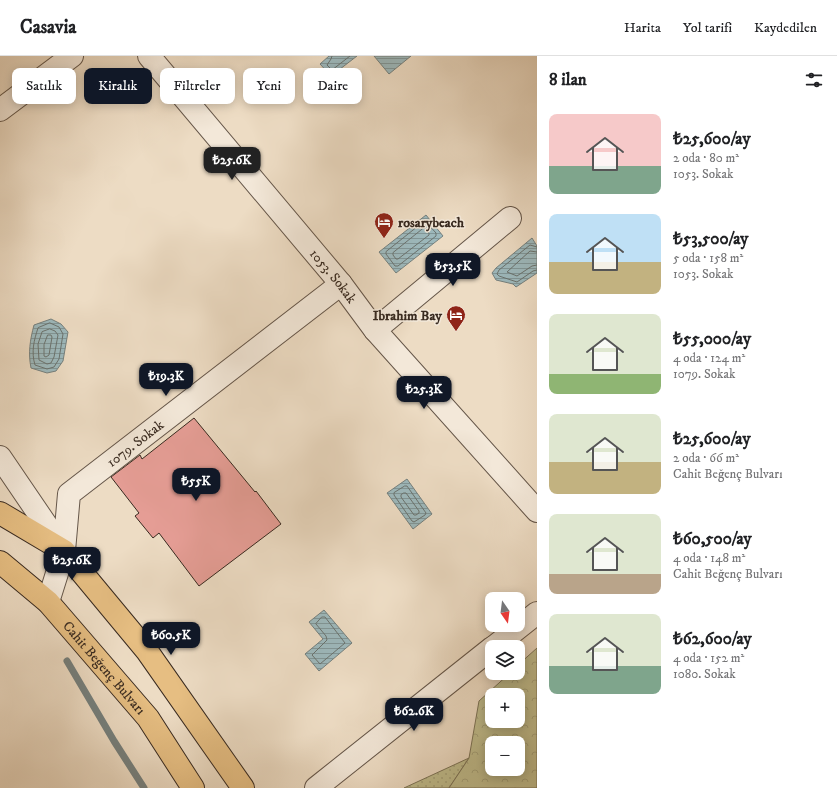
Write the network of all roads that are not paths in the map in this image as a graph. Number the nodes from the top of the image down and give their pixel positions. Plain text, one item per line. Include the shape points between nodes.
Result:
1 (72, 56) edge
2 (149, 56) edge
3 (0, 110) edge
4 (510, 218) dead end
5 (340, 284) junction
6 (374, 330) junction
7 (0, 456) edge
8 (537, 512) edge
9 (0, 513) edge
10 (64, 551) junction
11 (1, 564) edge
12 (48, 602) junction
13 (537, 613) edge
14 (503, 640) edge
15 (485, 654) edge
16 (193, 788) edge
17 (243, 788) edge
18 (316, 788) edge

1 - 3 street
2 - 5 street, 1053. Sokak
4 - 6 street
5 - 6 street, 1053. Sokak
5 - 10 street, 1079. Sokak via 69,494
6 - 8 street, 1053. Sokak
7 - 10 street
9 - 10 main road
10 - 12 street, 1079. Sokak
10 - 17 main road via 147,651
11 - 12 main road, Cahit Beğenç Bulvarı
12 - 16 main road, Cahit Beğenç Bulvarı via 148,718
13 - 14 street
15 - 18 street

